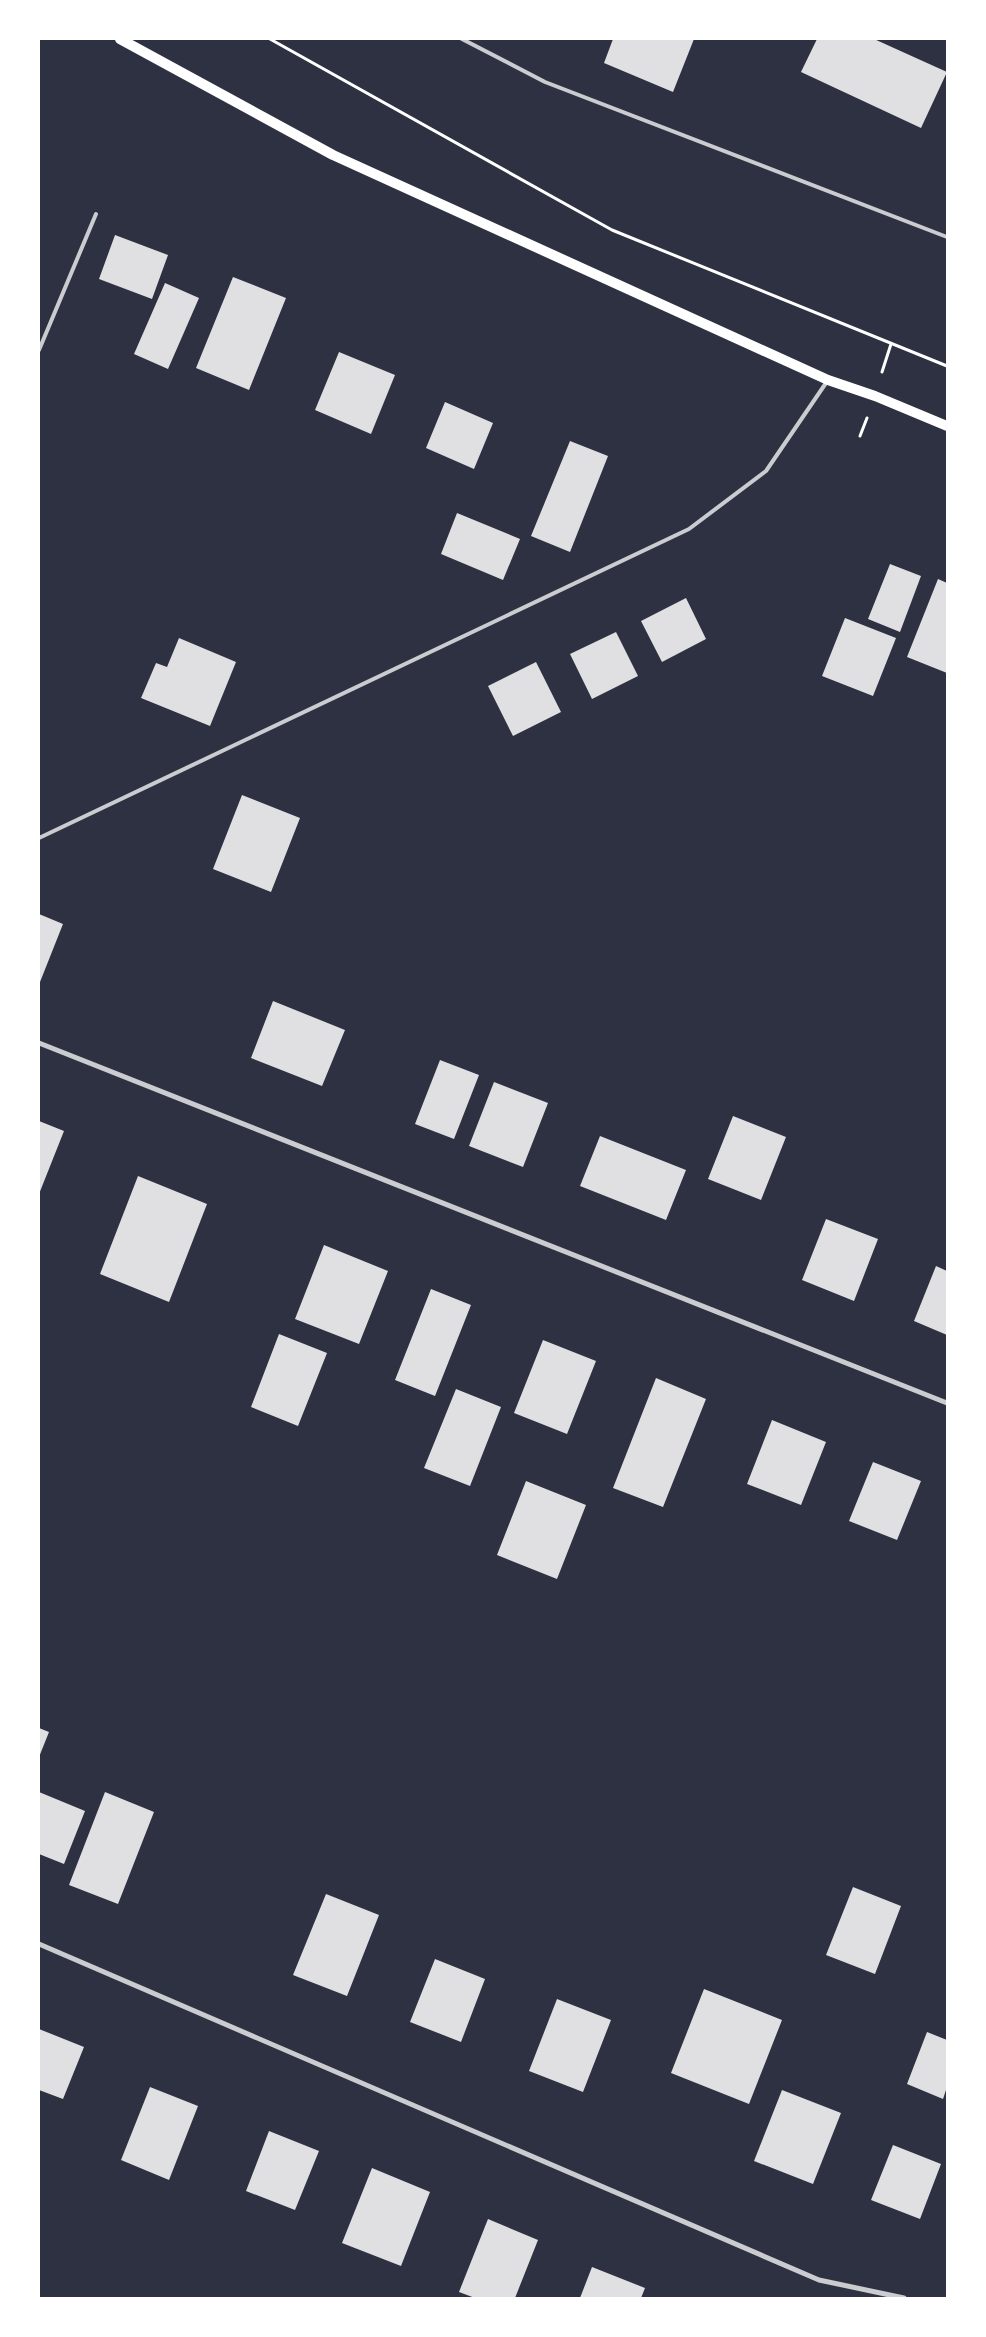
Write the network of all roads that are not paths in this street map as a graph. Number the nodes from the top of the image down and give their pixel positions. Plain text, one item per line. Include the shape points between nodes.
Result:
1 (120, 39) edge
2 (462, 39) edge
3 (96, 214) dead end
4 (947, 237) edge
5 (39, 350) edge
6 (828, 380) junction
7 (947, 426) edge
8 (39, 838) edge
9 (39, 1043) edge
10 (947, 1403) edge
11 (39, 1944) edge
12 (904, 2298) edge

1 - 6 main road via 333,155
2 - 4 lane via 545,82
3 - 5 lane
6 - 7 main road
6 - 8 lane via 766,471 689,529
9 - 10 street
11 - 12 street via 819,2280

